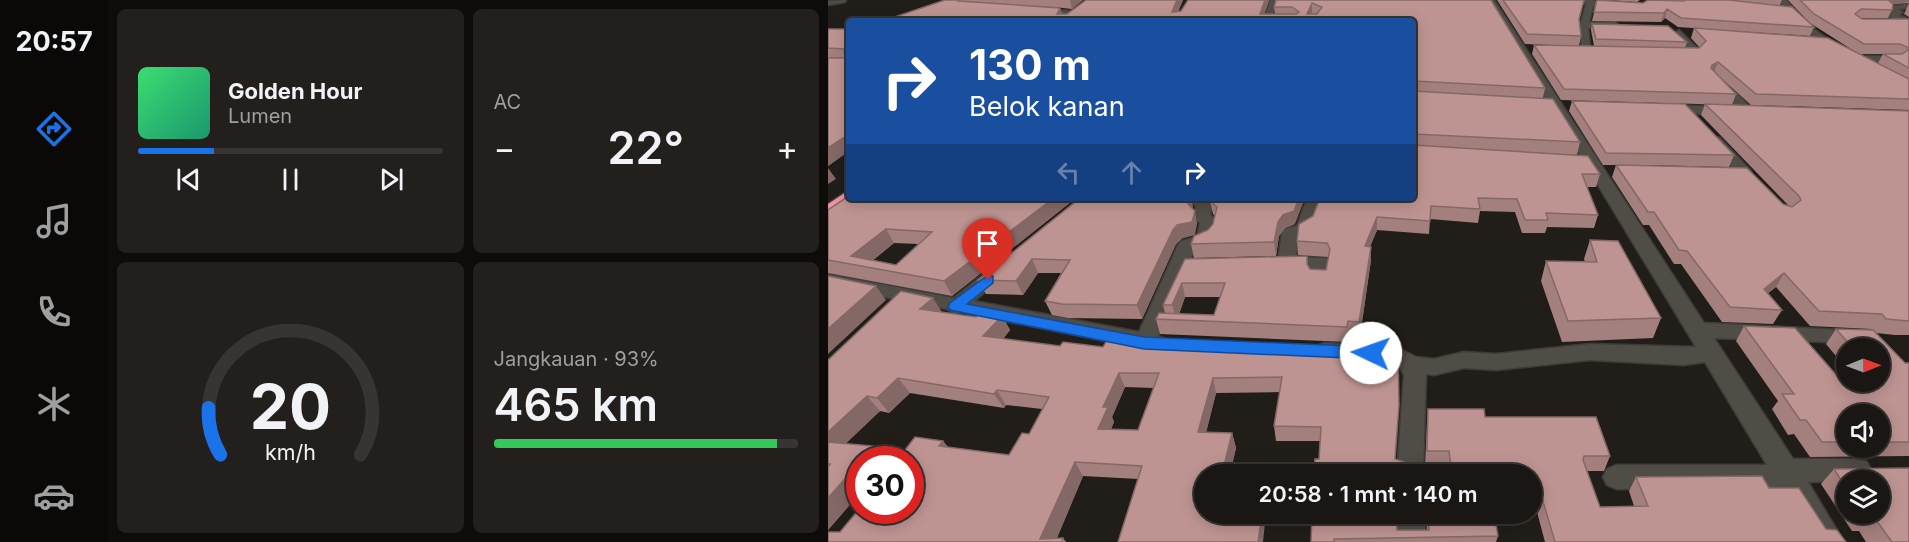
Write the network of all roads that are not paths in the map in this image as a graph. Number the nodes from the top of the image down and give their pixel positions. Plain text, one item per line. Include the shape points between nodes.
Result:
1 (842, 0) edge
2 (1274, 0) edge
3 (1490, 0) edge
4 (1570, 0) edge
5 (1894, 0) edge
6 (828, 3) edge
7 (1590, 3) junction
8 (1083, 6) edge
9 (1631, 6) edge
10 (1909, 6) edge
11 (1786, 7) edge
12 (1032, 11) edge
13 (1075, 13) junction
14 (1069, 18) edge
15 (1268, 18) edge
16 (1909, 23) edge
17 (1584, 24) junction
18 (1888, 24) edge
19 (1620, 26) edge
20 (1668, 27) edge
21 (1679, 33) junction
22 (1691, 33) dead end
23 (1804, 41) edge
24 (1826, 42) junction
25 (1577, 51) edge
26 (1666, 54) edge
27 (1853, 59) junction
28 (1895, 59) edge
29 (1868, 68) edge
30 (1714, 77) edge
31 (1535, 104) edge
32 (1563, 106) junction
33 (1650, 108) edge
34 (1685, 109) junction
35 (1569, 161) edge
36 (1600, 168) junction
37 (1716, 174) edge
38 (846, 197) edge
39 (1197, 201) edge
40 (1314, 201) edge
41 (828, 212) edge
42 (1017, 256) edge
43 (1265, 263) edge
44 (1286, 263) junction
45 (1222, 264) edge
46 (1180, 266) junction
47 (1319, 278) edge
48 (828, 280) edge
49 (904, 296) junction
50 (955, 307) junction
51 (888, 313) edge
52 (1697, 330) junction
53 (1864, 336) edge
54 (1144, 343) junction
55 (1180, 345) edge
56 (1299, 350) edge
57 (1712, 353) junction
58 (1409, 364) junction
59 (1411, 464) edge
60 (1887, 469) edge
61 (1789, 474) junction
62 (1616, 477) dead end
63 (1411, 524) edge
64 (1412, 542) edge
65 (1830, 542) edge

1 - 6 street
2 - 15 street
3 - 32 street
4 - 7 street
5 - 10 street
7 - 9 street
7 - 17 street
8 - 13 highway
10 - 16 street via 1886,7 1899,12 1892,15
11 - 24 street
12 - 13 street
13 - 14 highway
16 - 18 street
17 - 19 street
17 - 25 street via 1593,52
20 - 21 street
21 - 22 street
21 - 26 street via 1695,51
23 - 24 street
24 - 27 street
27 - 28 street
27 - 29 street
30 - 34 street via 1753,111
31 - 32 street
32 - 36 street
33 - 34 street
34 - 37 street via 1750,178
35 - 36 street
36 - 52 street
38 - 41 highway
39 - 46 street via 1205,202 1201,218 1209,220 1205,240 1187,245
40 - 44 street via 1304,229 1290,233
42 - 50 street
43 - 44 street
44 - 47 street via 1320,262
45 - 46 street
46 - 54 street
48 - 49 street
49 - 50 street
49 - 51 street
50 - 54 street
52 - 53 street
52 - 57 street
54 - 55 street
56 - 58 street via 1394,354
57 - 58 street via 1684,357 1590,352 1496,362 1464,360 1434,367
57 - 61 street
58 - 59 street via 1415,375
60 - 61 street
61 - 62 street
61 - 65 street
63 - 64 street

